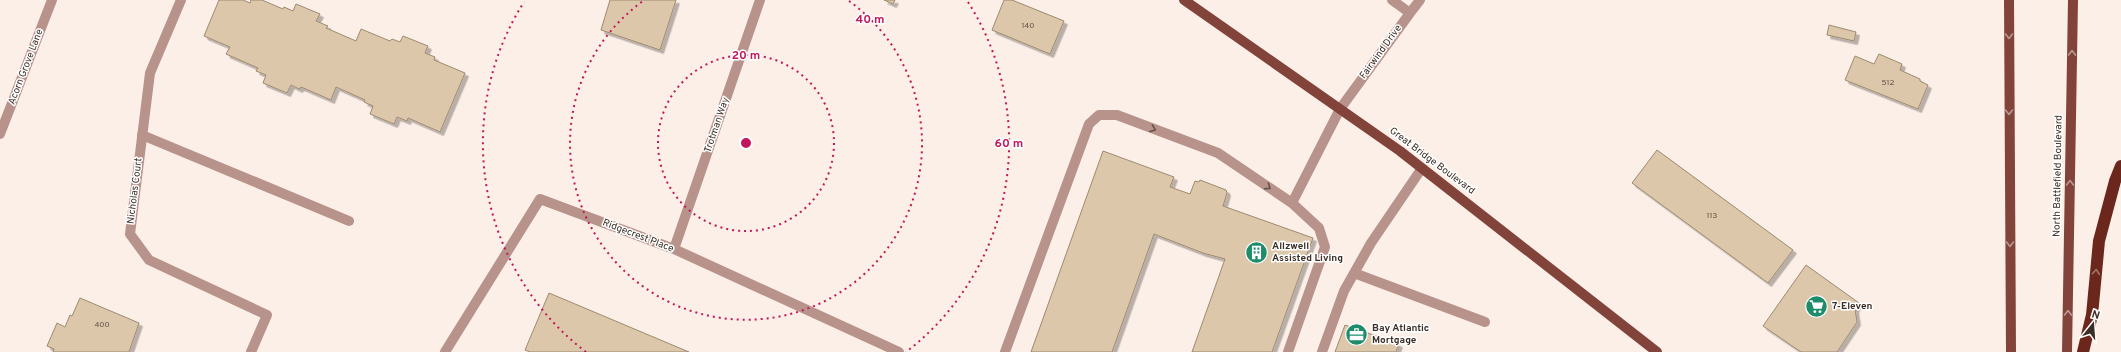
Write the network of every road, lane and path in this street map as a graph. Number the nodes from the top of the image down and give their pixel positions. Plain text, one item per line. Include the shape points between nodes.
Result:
1 (52, 0) edge
2 (181, 0) edge
3 (760, 0) edge
4 (1184, 0) edge
5 (1392, 0) edge
6 (1420, 0) edge
7 (2009, 0) edge
8 (2073, 0) edge
9 (1410, 13) junction
10 (1340, 109) junction
11 (0, 134) edge
12 (142, 135) junction
13 (2121, 166) edge
14 (1422, 168) junction
15 (1292, 203) junction
16 (349, 221) dead end
17 (674, 249) junction
18 (1354, 273) junction
19 (1485, 322) dead end
20 (251, 352) edge
21 (446, 352) edge
22 (899, 352) edge
23 (1005, 352) edge
24 (1288, 352) edge
25 (1322, 352) edge
26 (1657, 352) edge
27 (2011, 352) edge
28 (2067, 352) edge
29 (2083, 352) edge

1 - 11 street, Acorn Grove Lane
2 - 12 street, Nicholas Court via 150,73
3 - 17 street, Trotman Way
4 - 10 main road, Great Bridge Boulevard
5 - 9 street
6 - 9 street, Fairwind Drive
7 -> 27 main road
28 -> 8 main road, North Battlefield Boulevard
9 - 10 street, Fairwind Drive
10 - 14 main road, Great Bridge Boulevard
10 - 15 street, Fairwind Drive
12 - 16 street
12 - 20 street, Nicholas Court via 130,234 149,260 267,314
29 -> 13 highway via 2092,315 2099,241
14 - 18 street via 1371,243
14 - 26 main road, Great Bridge Boulevard
23 -> 15 street via 1089,124 1099,115 1117,115 1218,153
15 - 24 street via 1319,228 1325,247
17 - 21 street, Ridgecrest Place via 540,199
17 - 22 street, Ridgecrest Place
18 - 19 street
18 - 25 street via 1344,291

